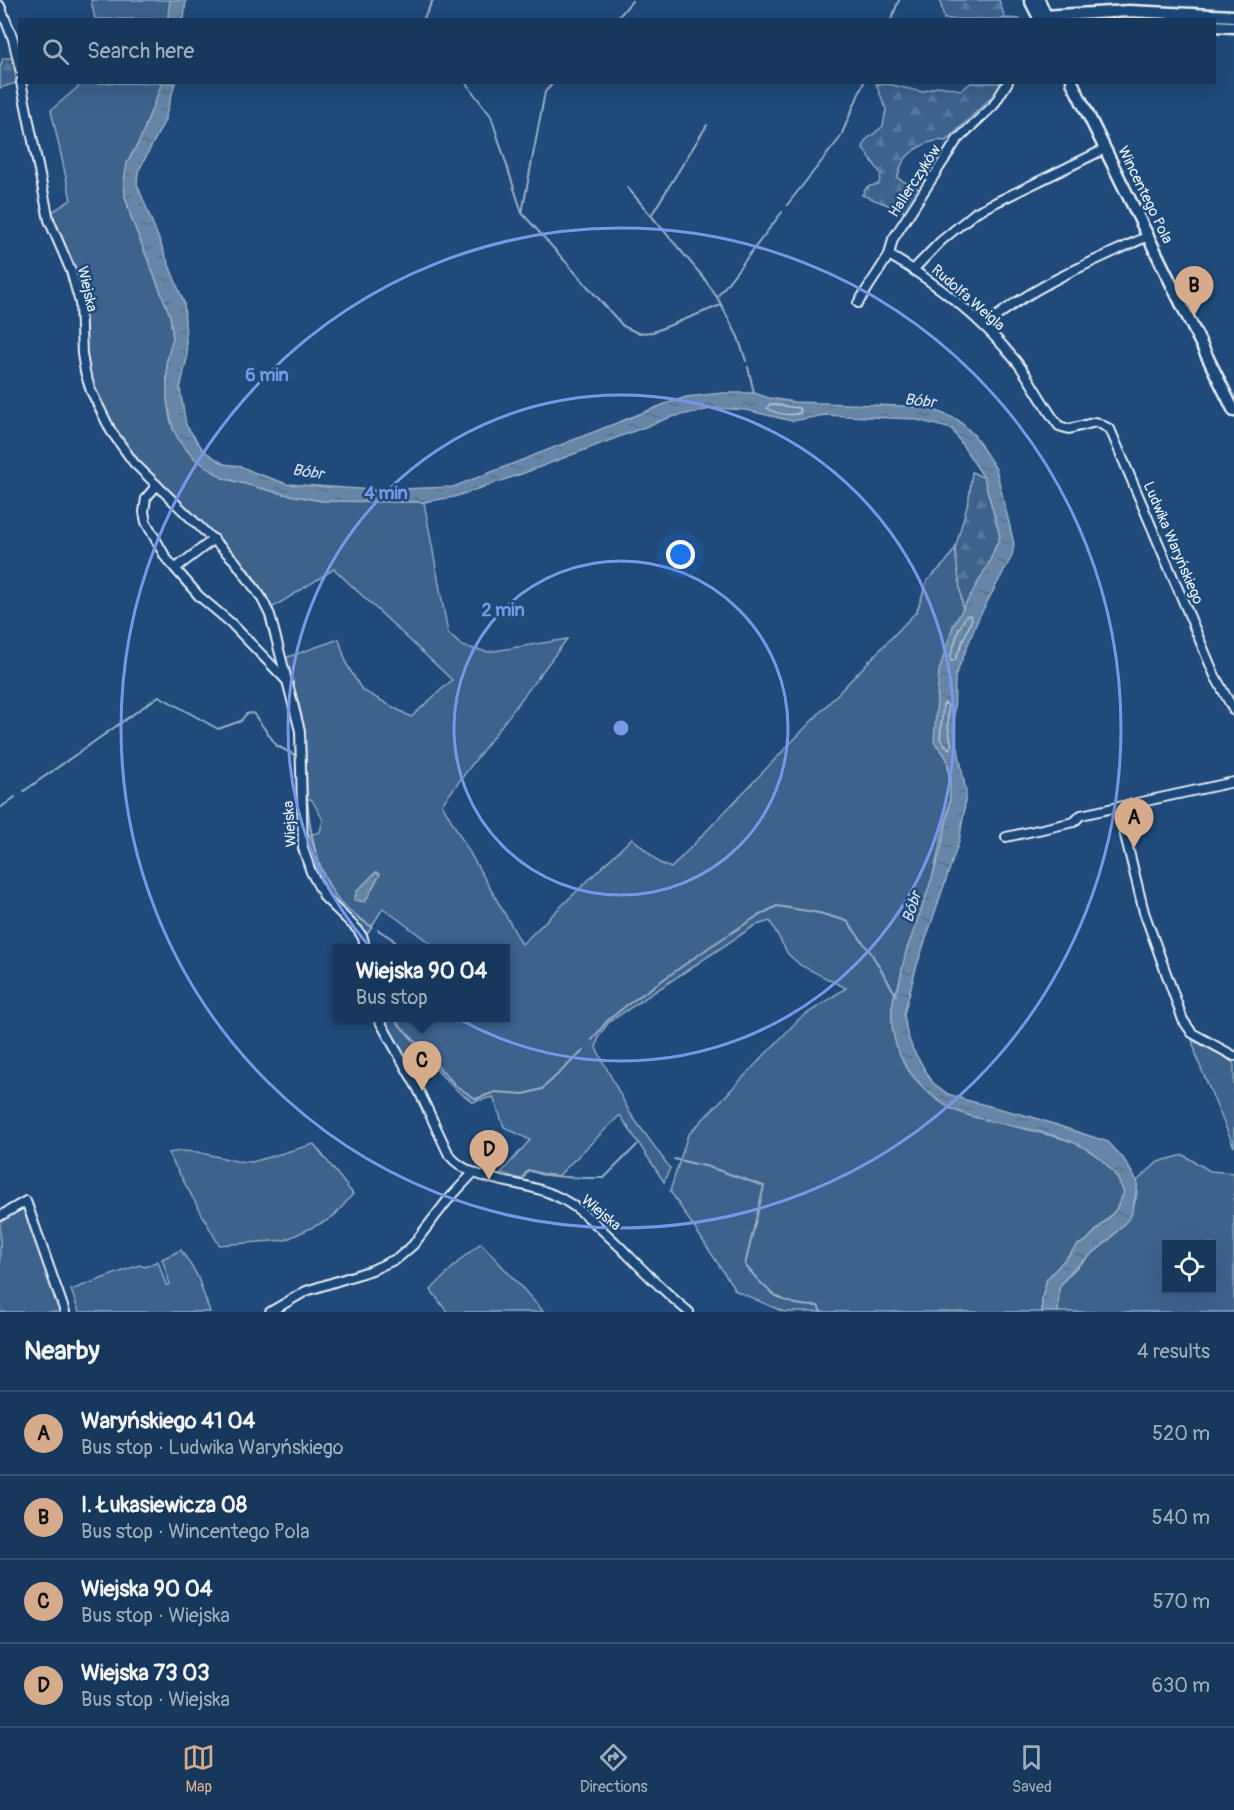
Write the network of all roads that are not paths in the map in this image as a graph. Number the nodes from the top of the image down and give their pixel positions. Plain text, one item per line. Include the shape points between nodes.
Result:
1 (1030, 0) edge
2 (1039, 0) edge
3 (0, 6) edge
4 (1234, 16) edge
5 (1043, 18) edge
6 (1044, 18) edge
7 (1053, 18) edge
8 (1216, 26) edge
9 (1234, 27) edge
10 (18, 60) edge
11 (21, 84) edge
12 (1007, 84) edge
13 (1074, 85) edge
14 (1105, 149) junction
15 (1148, 236) junction
16 (889, 255) junction
17 (914, 269) junction
18 (858, 303) dead end
19 (985, 326) junction
20 (1234, 411) edge
21 (1063, 429) joint
22 (157, 485) junction
23 (214, 539) junction
24 (176, 568) junction
25 (286, 680) junction
26 (1234, 711) edge
27 (1234, 782) edge
28 (1118, 807) junction
29 (1006, 837) dead end
30 (364, 944) edge
31 (381, 1022) edge
32 (1234, 1056) edge
33 (473, 1173) junction
34 (0, 1216) edge
35 (65, 1312) edge
36 (270, 1312) edge
37 (689, 1312) edge

1 - 5 street
2 - 6 street
3 - 10 street
4 - 7 street via 1109,12
8 - 9 street
11 - 22 street, Wiejska via 49,220 78,294 88,382 111,431 134,463
12 - 16 street, Hallerczyków via 993,106 957,140 893,239
13 - 14 street, Wincentego Pola
14 - 15 street, Wincentego Pola
14 - 17 street via 976,212
15 - 19 street via 1026,296
15 - 20 street, Wincentego Pola
16 - 17 street, Rudolfa Weigla
16 - 18 street, Hallerczyków
17 - 19 street, Rudolfa Weigla
19 - 21 street, Rudolfa Weigla
21 - 26 street, Ludwika Waryńskiego via 1096,422 1113,434 1192,624
22 - 23 street, Wiejska
22 - 24 street, Wiejska via 146,498 146,522
23 - 24 street
23 - 25 street, Wiejska via 261,597 270,615
24 - 25 street, Wiejska via 199,596
25 - 30 street, Wiejska via 300,731 303,848 325,898 358,930
27 - 28 street
28 - 29 street via 1081,815 1074,822
28 - 32 street via 1144,912 1183,1020 1192,1033
31 - 33 street, Wiejska via 449,1155
33 - 36 street via 398,1258 306,1291
33 - 37 street, Wiejska via 529,1186 576,1208
34 - 35 street via 26,1201

